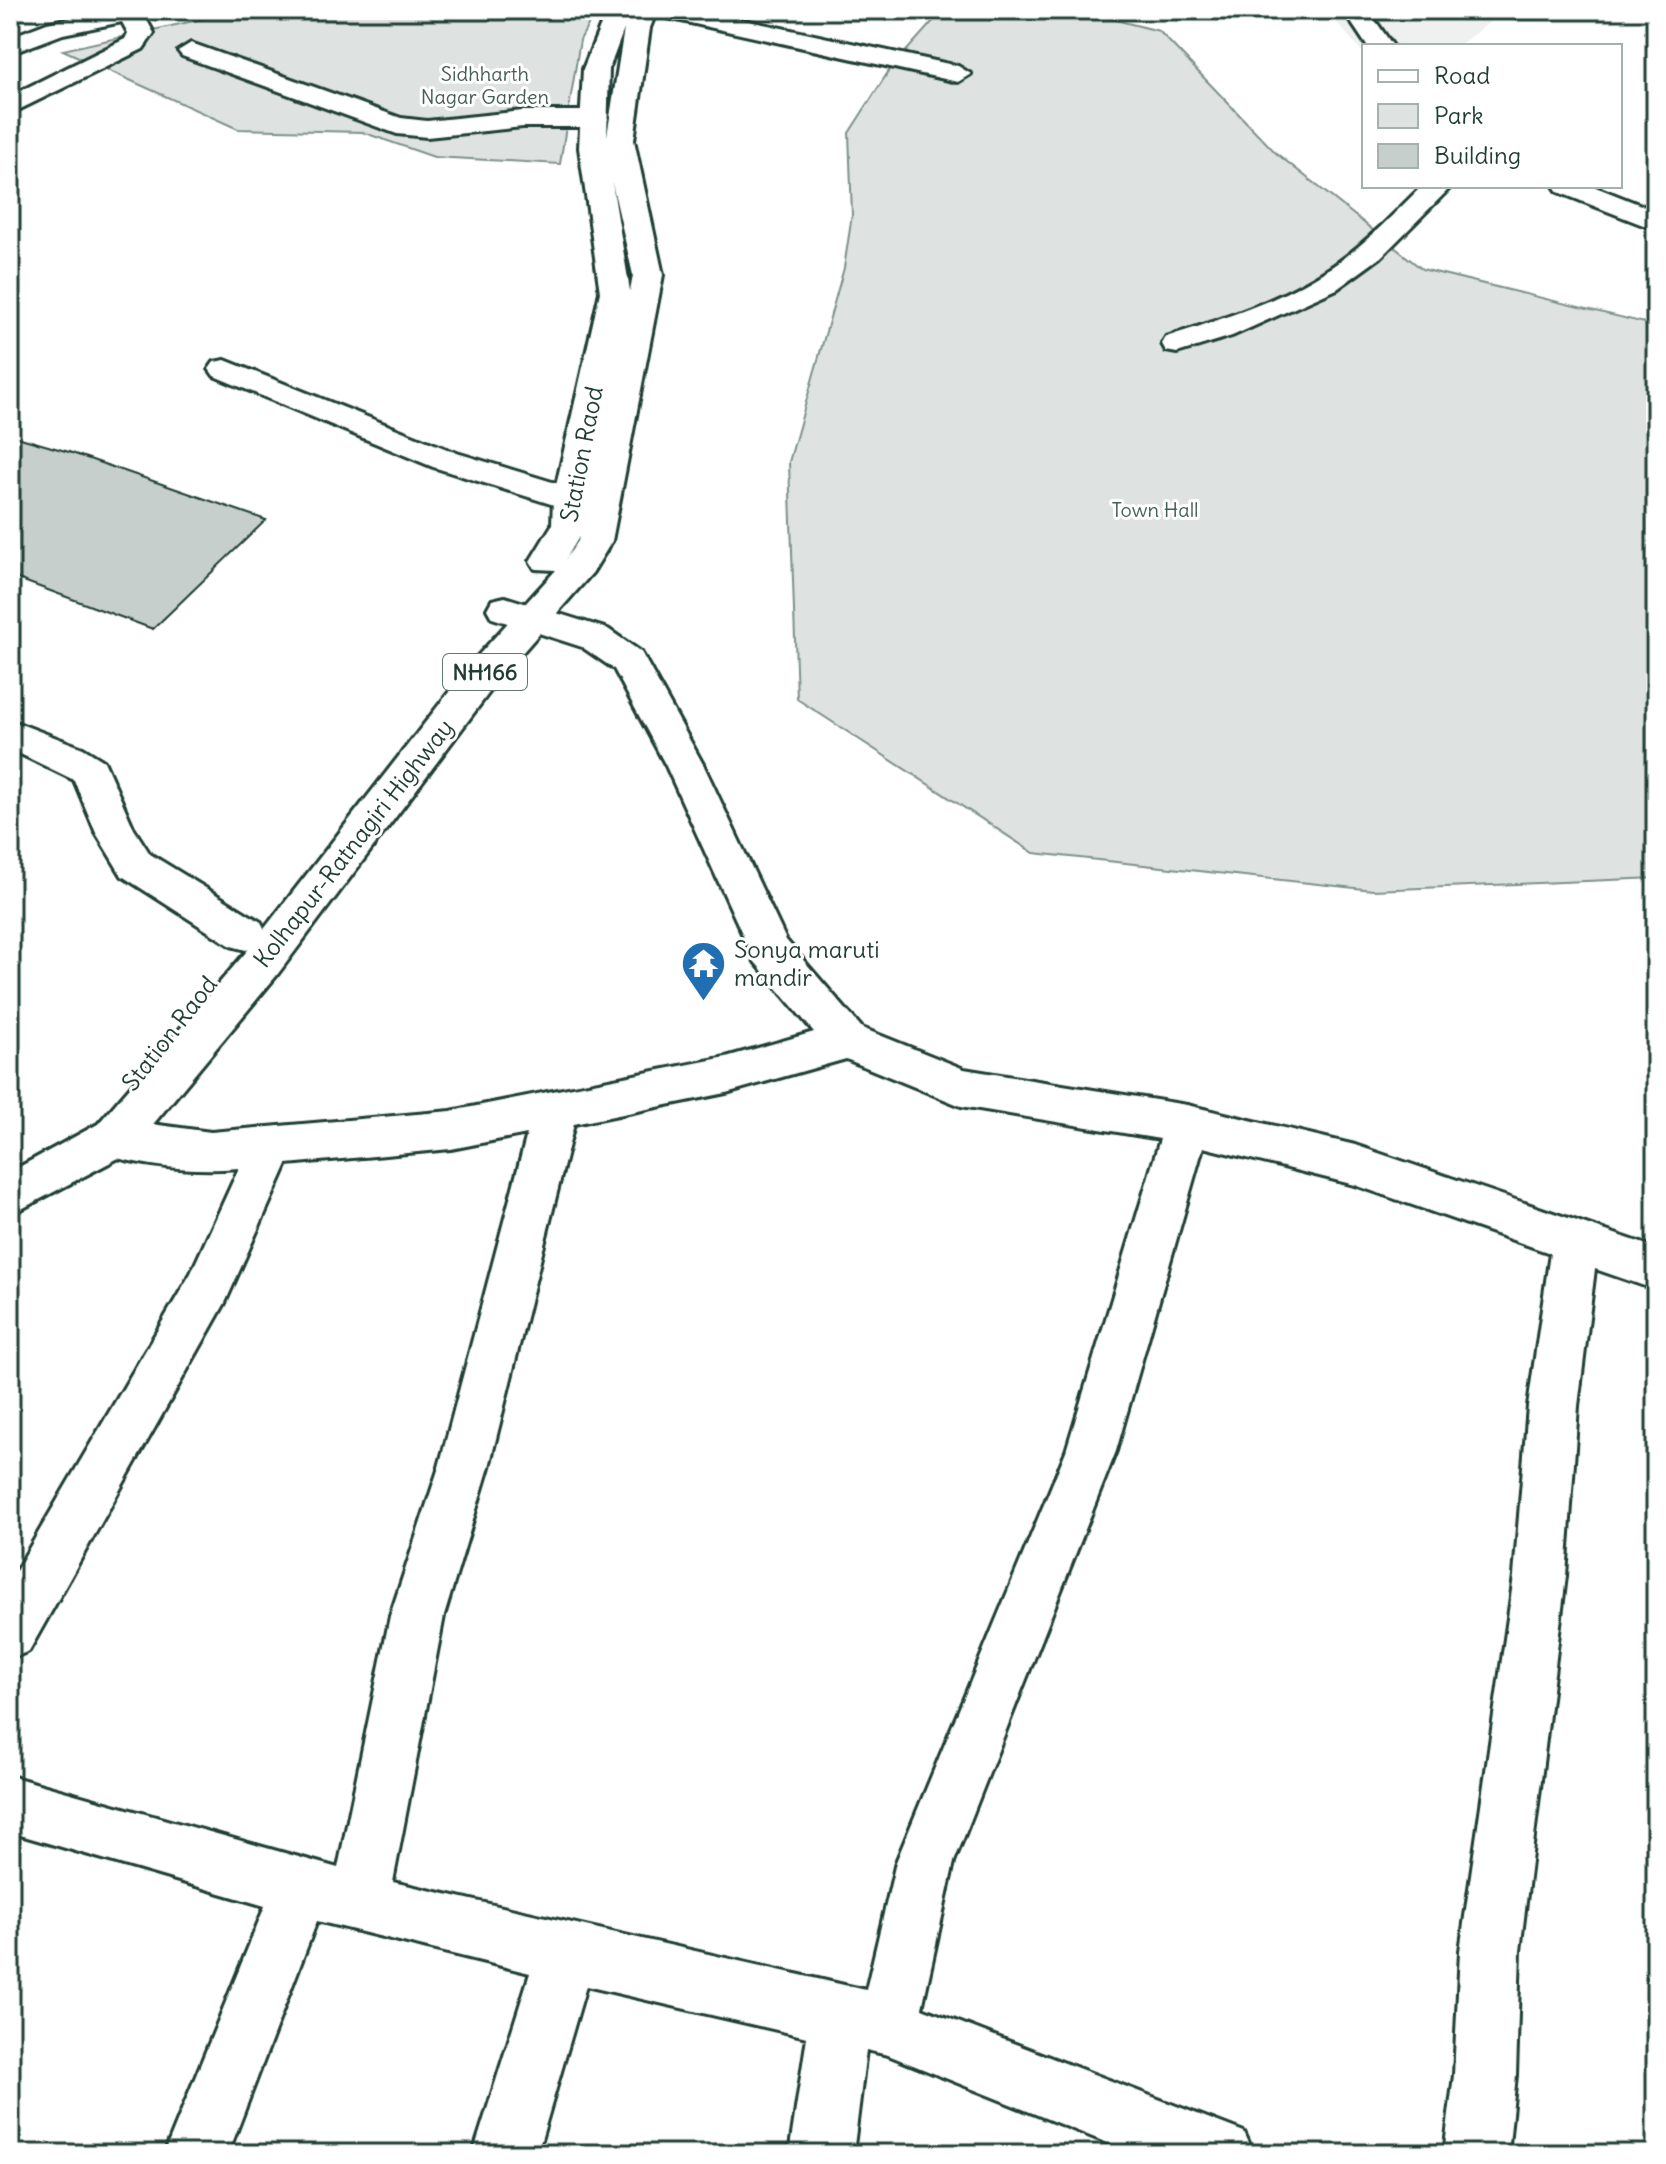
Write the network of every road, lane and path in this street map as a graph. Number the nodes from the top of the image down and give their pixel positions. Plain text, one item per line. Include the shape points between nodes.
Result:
1 (27, 10) edge
2 (619, 10) edge
3 (645, 10) edge
4 (663, 10) edge
5 (1355, 10) edge
6 (137, 12) edge
7 (56, 28) junction
8 (1379, 44) edge
9 (10, 46) edge
10 (191, 51) dead end
11 (958, 74) dead end
12 (10, 106) edge
13 (595, 119) junction
14 (1436, 188) edge
15 (1573, 188) edge
16 (1656, 221) edge
17 (1177, 344) dead end
18 (225, 369) dead end
19 (570, 499) junction
20 (520, 612) junction
21 (10, 734) edge
22 (246, 934) junction
23 (847, 1041) junction
24 (556, 1109) junction
25 (1187, 1124) junction
26 (114, 1138) junction
27 (271, 1148) junction
28 (10, 1168) edge
29 (10, 1195) edge
30 (1575, 1243) junction
31 (1656, 1269) edge
32 (10, 1632) edge
33 (10, 1804) edge
34 (301, 1888) junction
35 (360, 1904) junction
36 (566, 1953) junction
37 (864, 2020) junction
38 (196, 2154) edge
39 (505, 2154) edge
40 (821, 2154) edge
41 (1222, 2154) edge
42 (1476, 2154) edge

1 - 7 main road
2 - 13 main road, Station Raod / NH166 via 596,69
3 - 20 main road, Kolhapur-Ratnagiri Highway / NH166 via 637,28 620,140 648,275 595,541 581,564
4 - 11 main road
5 - 8 main road
6 - 7 main road
6 - 12 main road via 141,33 134,44
7 - 9 main road
10 - 13 main road via 397,126 427,129 523,119
13 - 19 main road, Station Raod / NH166 via 593,148 615,292
14 - 17 main road via 1348,269 1254,319
15 - 16 main road
18 - 19 main road via 445,460
19 - 20 main road, Station Raod / NH166 via 569,525
20 - 22 main road, Station Raod / NH166
20 - 23 main road via 595,638 628,661 685,766 770,950
20 - 26 main road, Kolhapur-Ratnagiri Highway / NH166 via 487,669 271,952
21 - 22 main road via 90,771 136,865
22 - 28 main road, Station Raod / NH166 via 97,1124
23 - 24 main road via 726,1075
23 - 25 main road via 961,1087
24 - 27 main road via 451,1130
24 - 35 main road via 464,1467 417,1616
25 - 30 main road via 1355,1165
25 - 37 main road via 1091,1451
26 - 27 main road via 211,1151
26 - 29 main road, Kolhapur-Ratnagiri Highway / NH166
27 - 32 main road via 208,1288
30 - 31 main road
30 - 42 main road via 1553,1406 1537,1607 1490,1951
33 - 34 main road
34 - 35 main road
34 - 38 main road
35 - 36 main road
36 - 37 main road
36 - 39 main road
37 - 40 main road
37 - 41 main road

